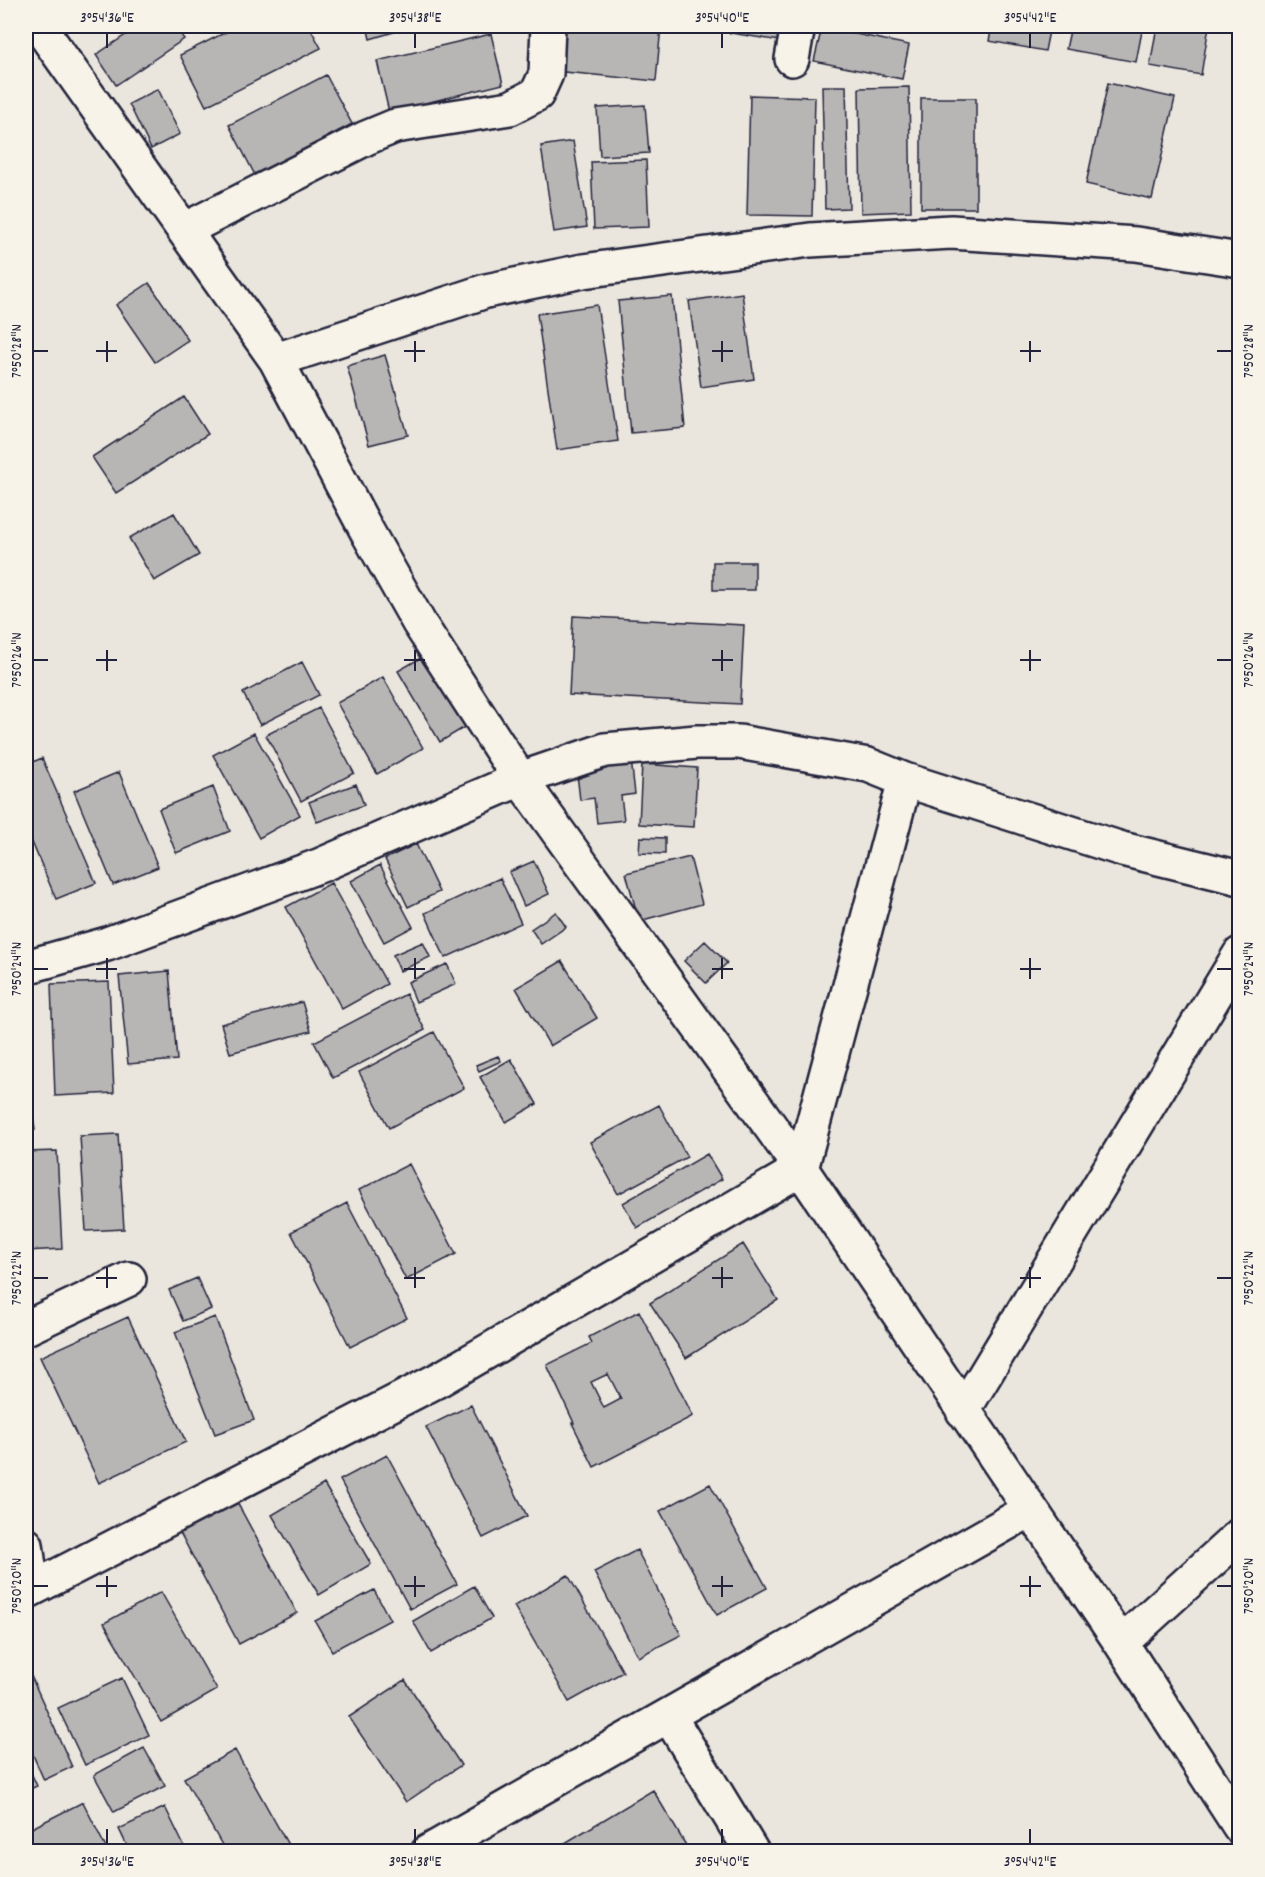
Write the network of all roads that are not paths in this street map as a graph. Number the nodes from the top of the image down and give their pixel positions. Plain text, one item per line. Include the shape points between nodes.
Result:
1 (39, 26) edge
2 (548, 26) edge
3 (798, 26) edge
4 (792, 59) dead end
5 (184, 230) junction
6 (1239, 260) edge
7 (276, 360) junction
8 (520, 779) junction
9 (905, 780) junction
10 (1239, 878) edge
11 (1239, 954) edge
12 (26, 967) edge
13 (801, 1169) junction
14 (129, 1279) dead end
15 (26, 1328) edge
16 (963, 1411) junction
17 (1030, 1510) junction
18 (1239, 1535) edge
19 (26, 1545) edge
20 (29, 1590) edge
21 (1121, 1643) junction
22 (669, 1716) junction
23 (1239, 1827) edge
24 (428, 1851) edge
25 (752, 1851) edge

1 - 5 street
2 - 5 street via 546,74 537,94 510,108 395,126
3 - 4 street
5 - 7 street
6 - 7 street via 1136,244 951,232 810,240 583,271 486,291
7 - 8 street via 419,623
8 - 9 street via 605,750 739,742 868,765
8 - 12 street via 321,865 107,944
8 - 13 street
9 - 10 street via 1122,849
9 - 13 street
11 - 16 street
13 - 16 street
13 - 20 street via 440,1379
14 - 15 street
16 - 17 street
17 - 21 street
17 - 22 street
18 - 21 street
19 - 20 street
21 - 23 street
22 - 24 street
22 - 25 street

